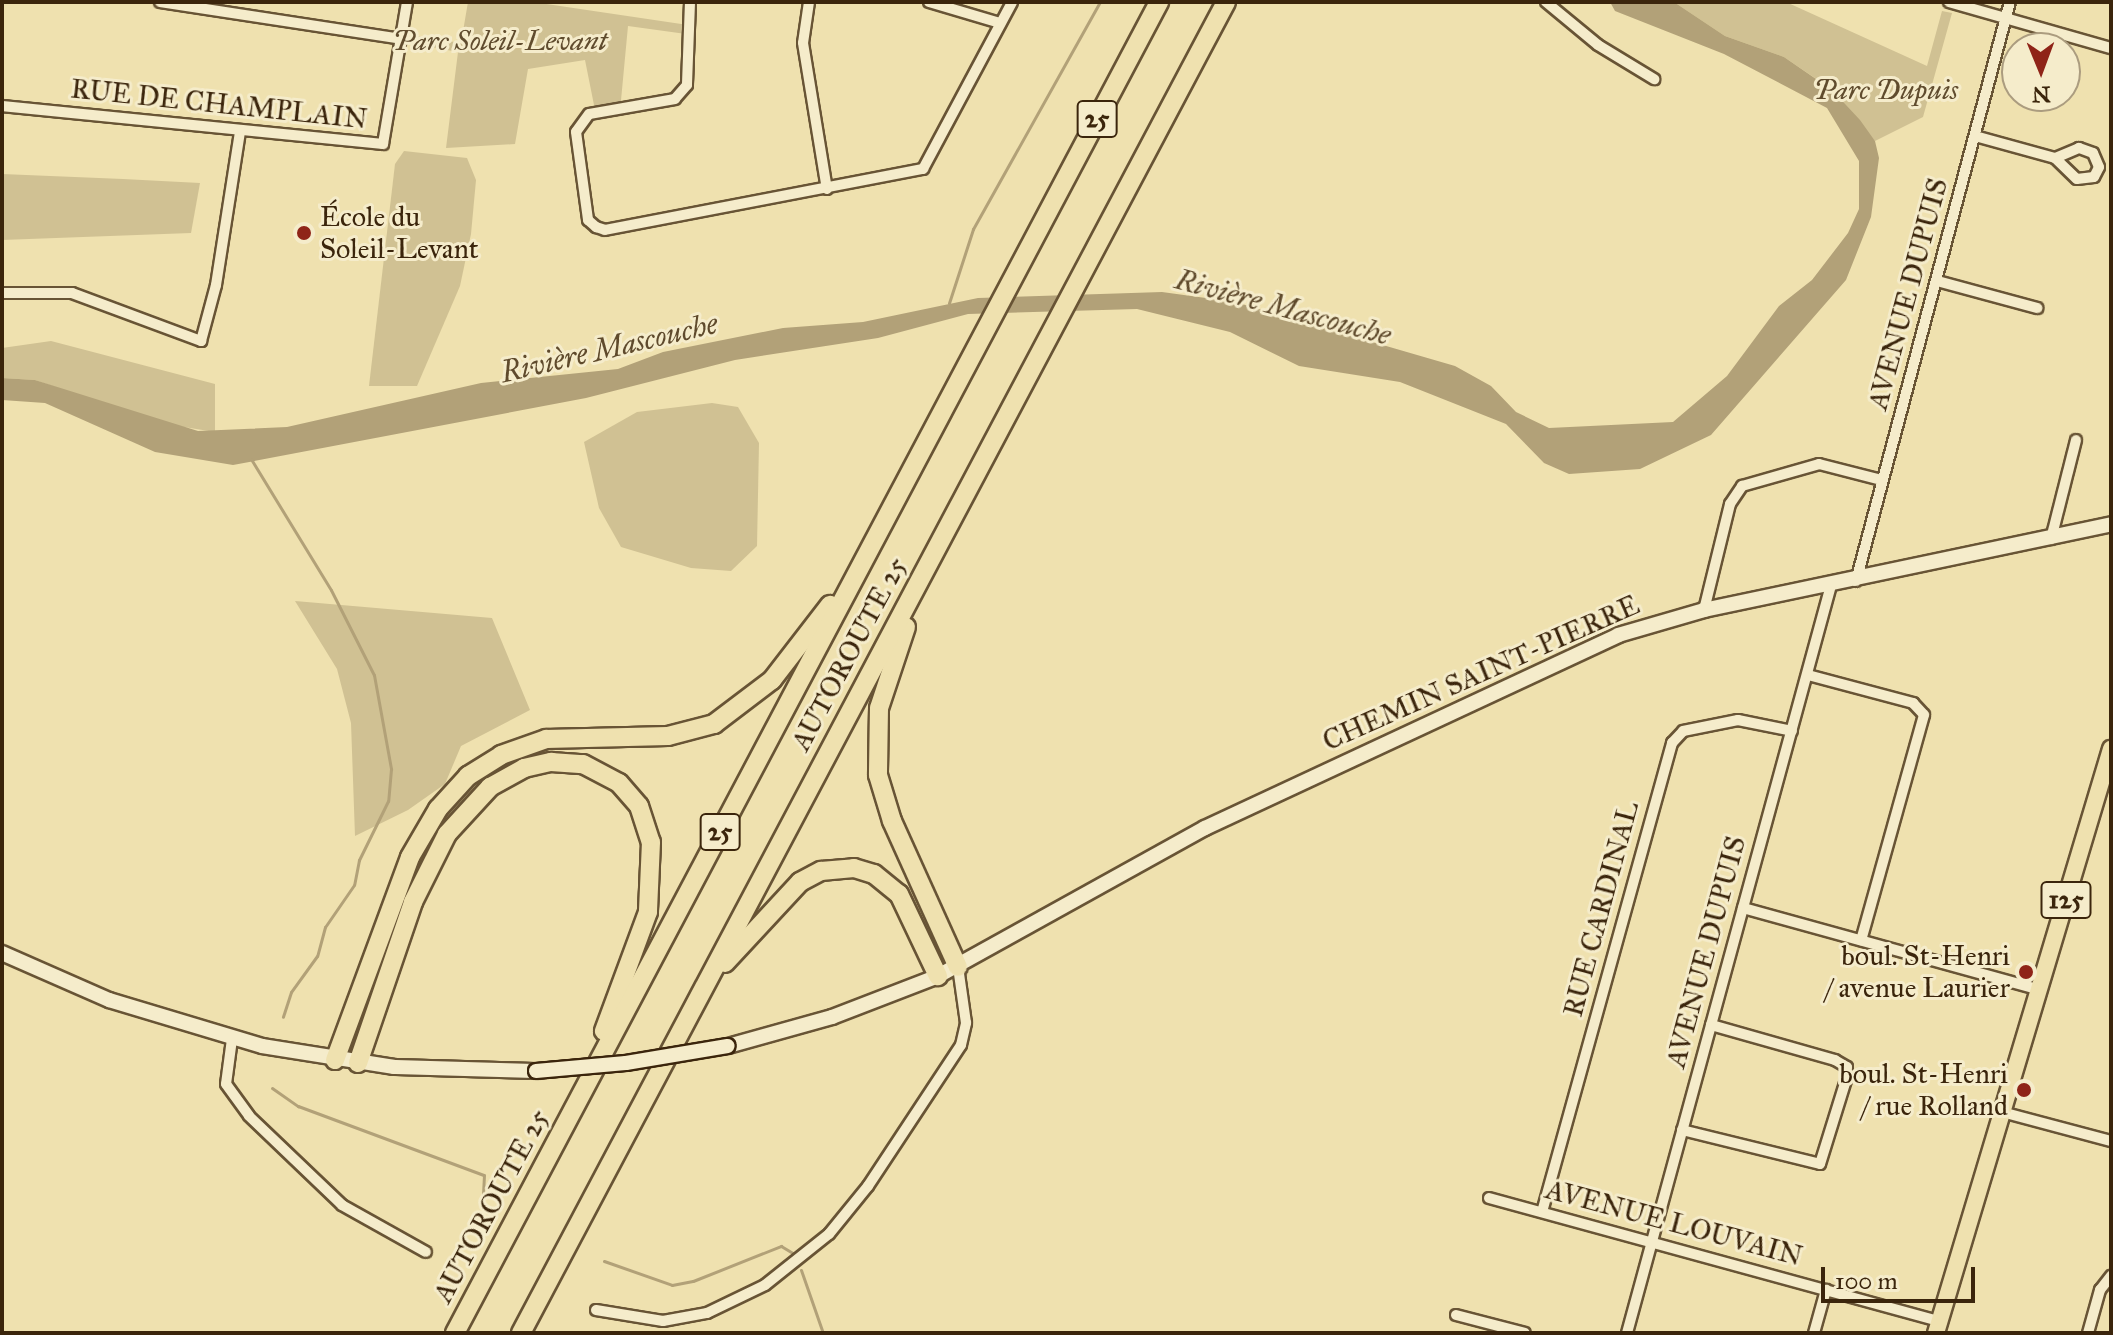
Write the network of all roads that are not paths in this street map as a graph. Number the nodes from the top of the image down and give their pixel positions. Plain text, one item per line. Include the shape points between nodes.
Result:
1 (160, 2) edge
2 (407, 2) edge
3 (690, 2) edge
4 (809, 2) edge
5 (929, 2) edge
6 (1012, 2) edge
7 (1159, 2) edge
8 (1226, 2) edge
9 (1546, 2) edge
10 (1949, 2) edge
11 (2010, 2) edge
12 (2006, 20) junction
13 (1000, 23) junction
14 (401, 39) junction
15 (2111, 48) edge
16 (1654, 79) dead end
17 (2, 106) edge
18 (240, 132) junction
19 (1975, 136) junction
20 (2055, 158) dead end
21 (827, 189) junction
22 (1937, 281) junction
23 (2, 293) edge
24 (2037, 308) dead end
25 (2076, 440) dead end
26 (1882, 480) junction
27 (2111, 524) edge
28 (2051, 539) junction
29 (865, 558) junction
30 (931, 558) junction
31 (1856, 581) junction
32 (1831, 585) junction
33 (1704, 610) junction
34 (1808, 675) junction
35 (1792, 731) junction
36 (2111, 749) edge
37 (1743, 908) junction
38 (1861, 940) junction
39 (2, 953) edge
40 (958, 967) junction
41 (938, 976) junction
42 (960, 989) junction
43 (2038, 989) junction
44 (703, 990) junction
45 (1711, 1025) junction
46 (232, 1039) junction
47 (335, 1060) junction
48 (358, 1063) junction
49 (576, 1105) junction
50 (2002, 1112) junction
51 (1682, 1130) junction
52 (2111, 1141) edge
53 (1489, 1198) dead end
54 (1542, 1212) junction
55 (1651, 1243) junction
56 (426, 1252) dead end
57 (2111, 1276) edge
58 (1826, 1290) junction
59 (596, 1310) dead end
60 (1456, 1315) dead end
61 (1938, 1327) edge
62 (455, 1333) edge
63 (521, 1333) edge
64 (1525, 1333) edge
65 (1627, 1333) edge
66 (1814, 1333) edge
67 (2088, 1333) edge

1 - 14 street
2 - 14 street, RUE DE CHAMPLAIN
3 - 21 street via 687,85 675,99 589,114 576,132 588,220 605,230
4 - 21 street via 803,43
5 - 13 street
6 - 13 street
7 - 29 highway, AUTOROUTE 25 / 25
8 - 30 highway, AUTOROUTE 25 / 25
9 - 16 street via 1598,45
10 - 12 street
11 - 12 street, AVENUE DUPUIS
12 - 15 street
12 - 19 street, AVENUE DUPUIS
13 - 21 street via 923,169
14 - 18 street, RUE DE CHAMPLAIN via 383,144
17 - 18 street, RUE DE CHAMPLAIN
18 - 23 street via 216,285 201,341 72,293
19 - 20 street
19 - 22 street, AVENUE DUPUIS
22 - 24 street
22 - 26 street, AVENUE DUPUIS
25 - 28 street
26 - 31 street, AVENUE DUPUIS
26 - 33 street via 1819,464 1742,486 1730,504
27 - 28 street, CHEMIN SAINT-PIERRE
28 - 31 street, CHEMIN SAINT-PIERRE
29 - 47 highway via 780,671 726,718 668,736 536,742 468,776 438,809 410,857
29 - 49 highway, AUTOROUTE 25 / 25
30 - 40 highway via 884,688 876,750 892,821
30 - 44 highway, AUTOROUTE 25 / 25
31 - 32 street, CHEMIN SAINT-PIERRE
32 - 33 street, CHEMIN SAINT-PIERRE
32 - 34 street, AVENUE DUPUIS
33 - 40 street, CHEMIN SAINT-PIERRE via 1607,640 1263,799
34 - 35 street, AVENUE DUPUIS
34 - 38 street via 1913,703 1924,715
35 - 37 street, AVENUE DUPUIS
35 - 54 street, RUE CARDINAL via 1738,720 1683,731 1672,743
36 - 43 main road, 125
37 - 38 street
37 - 45 street, AVENUE DUPUIS
38 - 43 street
39 - 46 street, CHEMIN SAINT-PIERRE via 109,1000
40 - 41 street, CHEMIN SAINT-PIERRE
40 - 42 street
41 - 42 street
41 - 44 highway via 912,914 894,888 866,870 837,868 806,877 780,898
41 - 48 street, CHEMIN SAINT-PIERRE, bridge via 832,1017 728,1046 641,1062 536,1071
42 - 59 street via 966,1023 961,1045 855,1205 818,1244 755,1291 707,1313 663,1321
43 - 50 main road, 125
44 - 63 highway, AUTOROUTE 25 / 25
45 - 51 street, AVENUE DUPUIS
45 - 51 street via 1835,1060 1847,1067 1846,1080 1820,1164
46 - 47 street, CHEMIN SAINT-PIERRE
46 - 56 street via 226,1084 249,1116 342,1205
47 - 48 street, CHEMIN SAINT-PIERRE
48 - 49 highway via 419,887 454,824 483,793 515,772 551,762 576,763 612,778 630,794 647,822 654,861 641,936
49 - 62 highway, AUTOROUTE 25 / 25
50 - 52 street
50 - 61 main road, 125
51 - 55 street, AVENUE DUPUIS
53 - 54 street, AVENUE LOUVAIN
54 - 55 street, AVENUE LOUVAIN
55 - 58 street, AVENUE LOUVAIN
55 - 65 street, AVENUE DUPUIS
57 - 67 street via 2100,1290
58 - 61 street, AVENUE LOUVAIN
58 - 66 street
60 - 64 street

